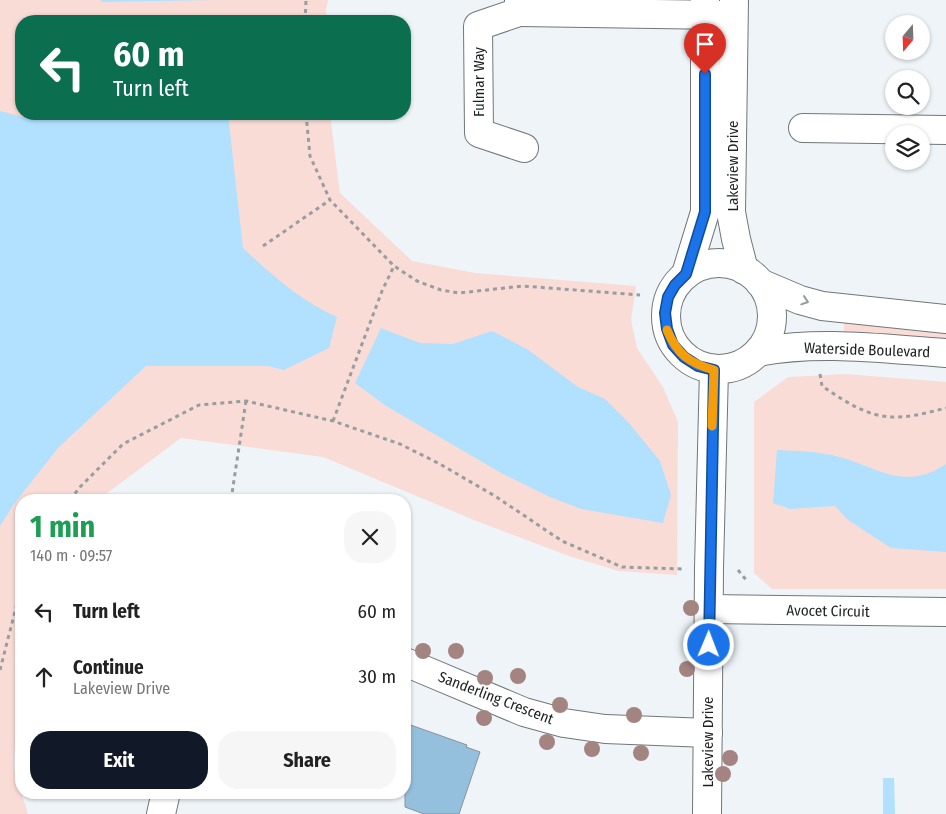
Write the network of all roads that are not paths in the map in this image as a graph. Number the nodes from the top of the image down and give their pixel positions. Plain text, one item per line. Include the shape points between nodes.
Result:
1 (519, 6) edge
2 (706, 7) edge
3 (734, 8) edge
4 (803, 128) dead end
5 (946, 130) edge
6 (524, 148) dead end
7 (686, 274) junction
8 (752, 276) junction
9 (946, 319) edge
10 (758, 352) junction
11 (946, 353) edge
12 (714, 370) junction
13 (709, 609) junction
14 (946, 612) edge
15 (411, 665) edge
16 (708, 733) junction
17 (164, 799) edge
18 (161, 814) edge
19 (707, 814) edge

1 - 2 street, Fulmar Way
1 - 6 street, Fulmar Way via 478,26 479,133
2 - 3 street, Fulmar Way
2 - 7 street, Lakeview Drive via 705,212
3 - 8 street, Lakeview Drive via 731,212 736,239
4 - 5 street
7 - 8 street via 714,263 730,265
7 - 12 street via 668,297 667,329 673,345 684,357 698,366
8 -> 9 street via 800,300 822,306
8 - 10 street via 770,302 772,323 765,344
10 - 11 street, Waterside Boulevard via 818,346
10 - 12 street via 746,362
12 - 13 street, Lakeview Drive
13 - 14 street, Avocet Circuit
13 - 16 street, Lakeview Drive
15 - 16 street, Sanderling Crescent via 524,712 564,724
16 - 19 street, Lakeview Drive
17 - 18 street

